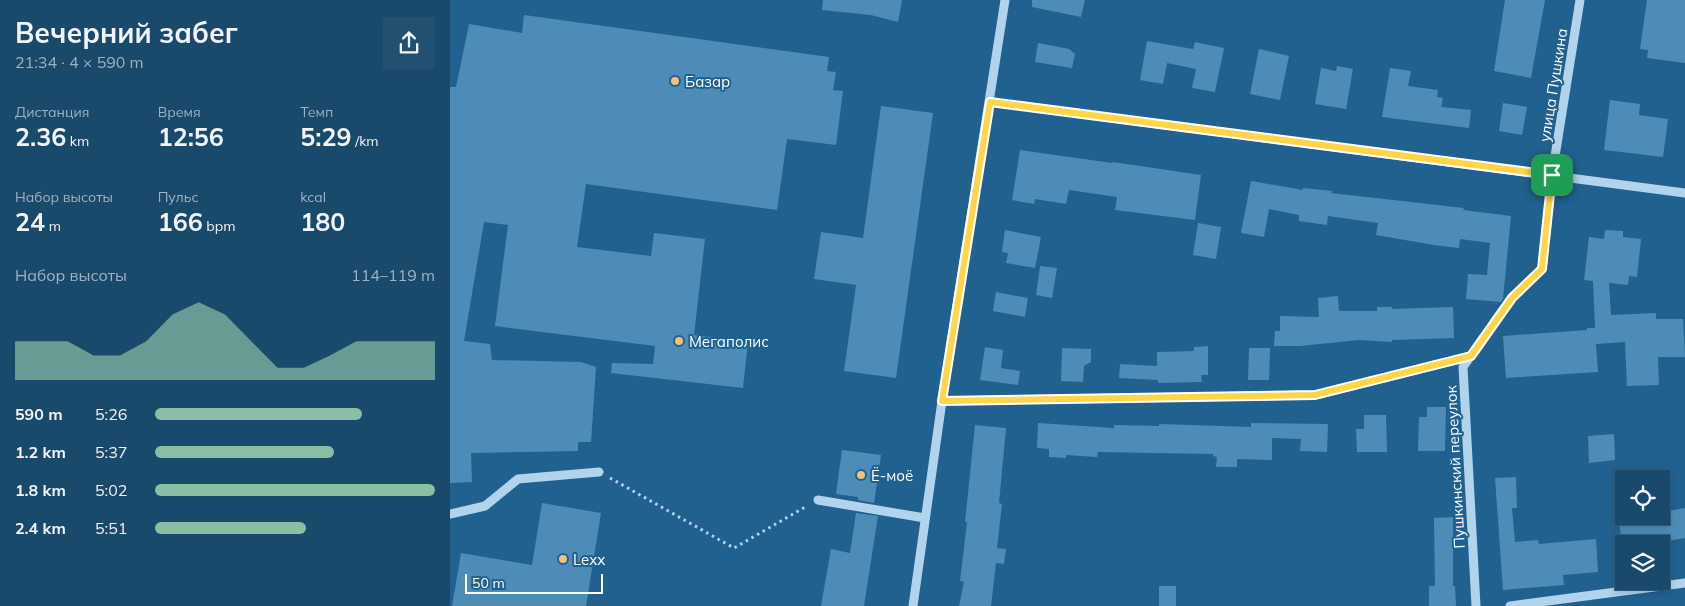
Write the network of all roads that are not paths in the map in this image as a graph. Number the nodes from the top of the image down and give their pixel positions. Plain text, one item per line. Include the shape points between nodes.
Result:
1 (1005, 0) edge
2 (1580, 0) edge
3 (990, 102) junction
4 (1552, 175) junction
5 (1685, 193) edge
6 (1471, 356) junction
7 (942, 401) junction
8 (598, 472) road end
9 (818, 500) road end
10 (450, 514) edge
11 (925, 518) junction
12 (1685, 583) edge
13 (913, 606) edge
14 (1476, 606) edge
15 (1510, 606) edge

1 - 3 street
2 - 4 street, улица Пушкина
3 - 4 street
3 - 7 street
4 - 5 street
4 - 6 street, Пушкинский переулок via 1542,269 1512,298
6 - 7 street via 1315,395
6 - 14 street, Пушкинский переулок via 1463,367
7 - 11 street
8 - 10 street via 518,479 485,506
9 - 11 street
11 - 13 street
12 - 15 street

